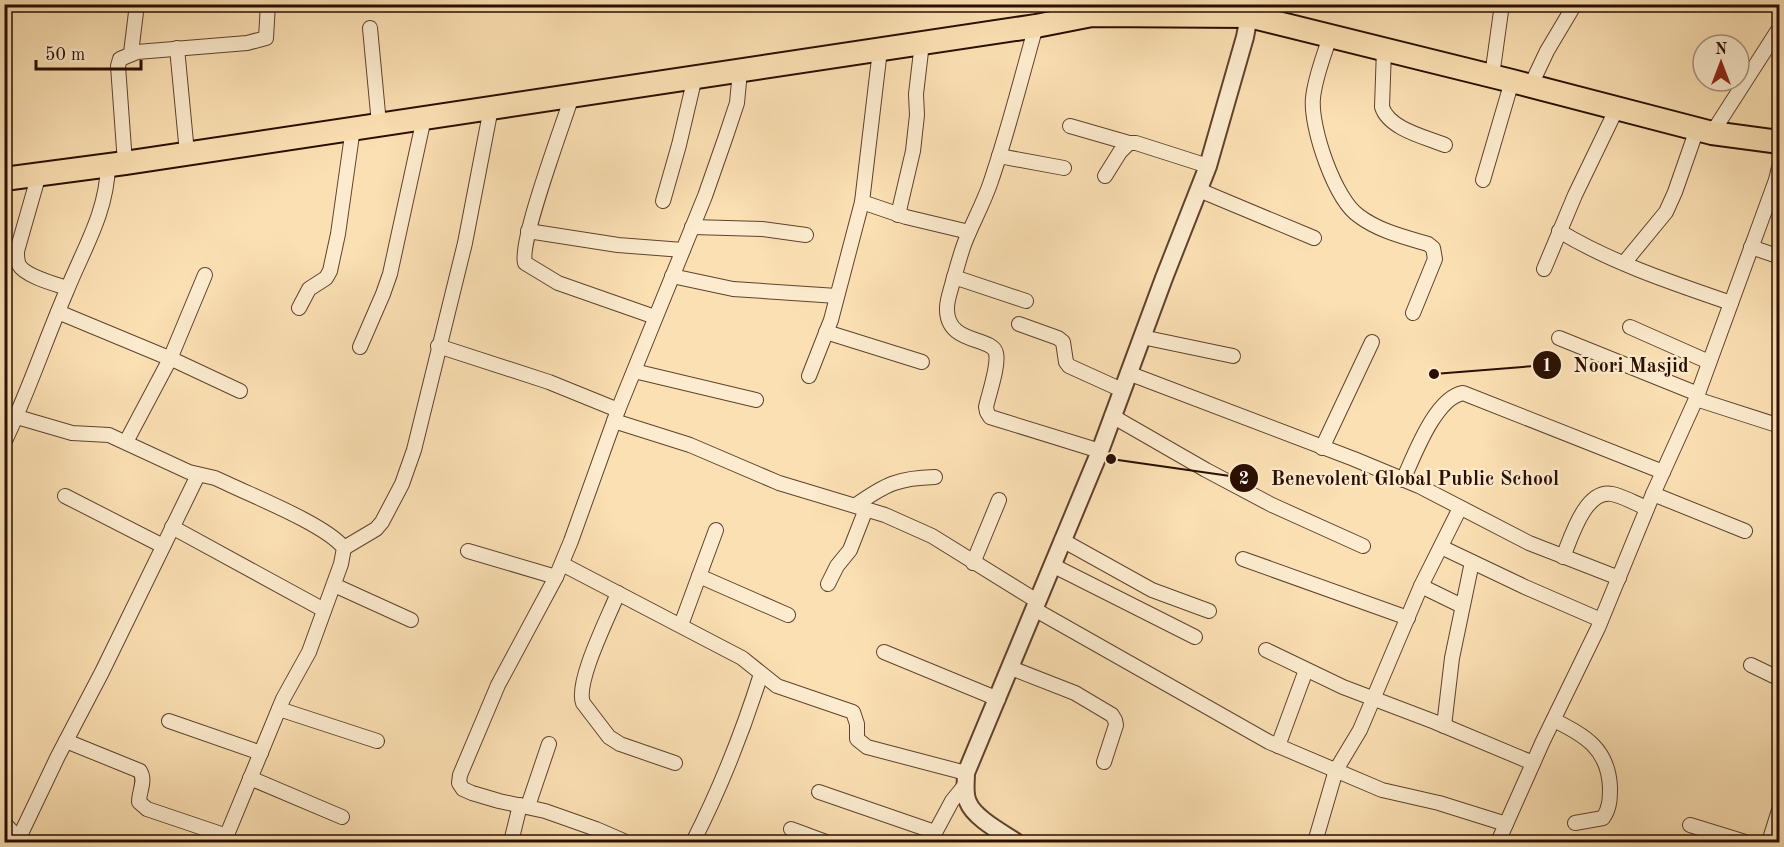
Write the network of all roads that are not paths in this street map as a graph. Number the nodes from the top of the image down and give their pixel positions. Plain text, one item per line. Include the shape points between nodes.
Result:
1 (137, 4) edge
2 (268, 4) edge
3 (1502, 4) edge
4 (1575, 4) edge
5 (1249, 16) junction
6 (1036, 26) junction
7 (1779, 27) edge
8 (370, 28) dead end
9 (1330, 36) junction
10 (922, 43) junction
11 (177, 48) junction
12 (1384, 49) junction
13 (880, 50) junction
14 (131, 54) junction
15 (740, 71) junction
16 (695, 77) junction
17 (1512, 81) junction
18 (572, 96) junction
19 (491, 108) junction
20 (1617, 108) junction
21 (424, 118) junction
22 (380, 124) junction
23 (1070, 126) dead end
24 (353, 128) junction
25 (1705, 130) junction
26 (1779, 142) edge
27 (1129, 143) junction
28 (1444, 145) dead end
29 (187, 153) junction
30 (999, 156) junction
31 (1779, 163) edge
32 (116, 164) junction
33 (1208, 166) junction
34 (1064, 168) dead end
35 (39, 174) junction
36 (1105, 176) dead end
37 (4, 179) edge
38 (1483, 180) dead end
39 (1198, 190) junction
40 (1775, 196) edge
41 (663, 201) dead end
42 (862, 202) junction
43 (898, 215) junction
44 (692, 227) junction
45 (528, 231) junction
46 (1559, 231) junction
47 (969, 232) junction
48 (806, 236) dead end
49 (1314, 238) dead end
50 (1751, 247) junction
51 (683, 250) junction
52 (1779, 257) edge
53 (1624, 262) junction
54 (1544, 269) dead end
55 (205, 275) dead end
56 (672, 276) junction
57 (954, 277) junction
58 (67, 288) junction
59 (837, 296) junction
60 (1026, 301) dead end
61 (1731, 303) junction
62 (299, 308) dead end
63 (58, 312) junction
64 (1413, 313) dead end
65 (655, 317) junction
66 (1019, 324) dead end
67 (1630, 327) dead end
68 (825, 332) junction
69 (1142, 337) junction
70 (1559, 338) dead end
71 (1372, 342) dead end
72 (438, 346) junction
73 (360, 347) dead end
74 (1233, 356) dead end
75 (170, 359) junction
76 (922, 362) dead end
77 (1709, 362) junction
78 (634, 370) junction
79 (1128, 373) junction
80 (809, 376) dead end
81 (1122, 390) junction
82 (240, 391) dead end
83 (1697, 396) junction
84 (756, 400) dead end
85 (616, 415) junction
86 (1112, 416) junction
87 (16, 417) junction
88 (1779, 426) edge
89 (126, 442) junction
90 (4, 443) edge
91 (1322, 448) junction
92 (1100, 451) junction
93 (1663, 472) junction
94 (198, 475) junction
95 (935, 477) dead end
96 (1403, 480) junction
97 (1653, 494) junction
98 (65, 496) dead end
99 (999, 500) dead end
100 (861, 507) junction
101 (1460, 508) junction
102 (1647, 508) junction
103 (172, 528) junction
104 (716, 530) dead end
105 (1744, 531) dead end
106 (1062, 540) junction
107 (163, 546) junction
108 (1362, 546) dead end
109 (1441, 547) junction
110 (344, 548) junction
111 (468, 551) dead end
112 (1563, 557) junction
113 (1243, 559) dead end
114 (1472, 562) junction
115 (973, 563) junction
116 (1052, 565) junction
117 (559, 570) junction
118 (699, 576) junction
119 (1618, 579) junction
120 (828, 584) dead end
121 (334, 585) junction
122 (1421, 586) junction
123 (618, 593) junction
124 (1035, 605) junction
125 (1462, 606) junction
126 (324, 610) junction
127 (1209, 611) dead end
128 (788, 615) dead end
129 (1408, 618) junction
130 (411, 620) dead end
131 (1601, 620) junction
132 (681, 625) junction
133 (1195, 637) dead end
134 (1266, 650) dead end
135 (884, 652) dead end
136 (1751, 665) dead end
137 (1011, 668) junction
138 (1306, 670) junction
139 (761, 674) junction
140 (1779, 679) edge
141 (1374, 698) junction
142 (998, 699) junction
143 (279, 709) junction
144 (1554, 720) junction
145 (169, 721) dead end
146 (1444, 726) junction
147 (66, 741) junction
148 (377, 741) dead end
149 (549, 744) dead end
150 (1278, 746) junction
151 (261, 753) junction
152 (1104, 762) dead end
153 (675, 763) dead end
154 (1533, 764) junction
155 (1336, 770) junction
156 (250, 778) junction
157 (966, 779) junction
158 (819, 792) dead end
159 (524, 806) junction
160 (1779, 807) edge
161 (342, 817) dead end
162 (4, 823) edge
163 (1575, 823) dead end
164 (1777, 823) edge
165 (1506, 824) junction
166 (1690, 825) dead end
167 (791, 829) dead end
168 (932, 837) edge
169 (225, 839) edge
170 (20, 841) edge
171 (512, 843) edge
172 (626, 843) edge
173 (693, 843) edge
174 (826, 843) edge
175 (1016, 843) edge
176 (1315, 843) edge
177 (1498, 843) edge
178 (1745, 843) edge
179 (1768, 843) edge

1 - 14 street
2 - 11 street via 266,38
3 - 17 street
4 - 17 street via 1547,51
5 - 6 highway via 1092,15
5 - 9 highway
5 - 33 street
6 - 10 highway
6 - 30 street
7 - 25 street
8 - 22 street
9 - 12 highway
9 - 64 street via 1317,79 1314,122 1326,162 1352,211 1377,226 1433,248 1435,259
10 - 13 highway
10 - 43 street via 913,151
11 - 14 street
11 - 29 street
12 - 17 highway
12 - 28 street via 1384,114 1404,128
13 - 15 highway
13 - 42 street
14 - 32 street via 120,59 118,66
15 - 16 highway
15 - 44 street via 737,103
16 - 18 highway
16 - 41 street
17 - 20 highway
17 - 38 street
18 - 19 highway
18 - 45 street
19 - 21 highway
19 - 72 street via 465,243
20 - 25 highway
20 - 46 street
21 - 22 highway
21 - 73 street via 390,274
22 - 24 highway
23 - 27 street
24 - 29 highway
24 - 62 street via 332,265 326,278 309,289
25 - 26 highway
25 - 53 street via 1665,212
27 - 33 street
27 - 36 street
29 - 32 highway
30 - 34 street
30 - 47 street
31 - 40 street
32 - 35 highway
32 - 58 street via 98,220
33 - 39 street
35 - 37 highway
35 - 58 street via 17,250 18,263 32,274
39 - 49 street
39 - 69 street
40 - 50 street
42 - 43 street
42 - 59 street
43 - 47 street
44 - 48 street via 762,229
44 - 51 street
45 - 51 street
45 - 65 street via 523,257 530,268 558,283
46 - 53 street
46 - 54 street
47 - 57 street
50 - 52 street
50 - 61 street
51 - 56 street
53 - 61 street
55 - 75 street
56 - 59 street via 734,289
56 - 65 street
57 - 60 street
57 - 92 street via 947,308 950,323 963,336 995,350 995,370 986,407 990,417
58 - 63 street
59 - 68 street
61 - 77 street
63 - 75 street
63 - 87 street
65 - 78 street
66 - 81 street via 1058,338 1063,342 1069,366
67 - 77 street
68 - 76 street
68 - 80 street
69 - 74 street
69 - 79 street
70 - 83 street
71 - 91 street
72 - 85 street via 549,382
72 - 110 street via 414,450 402,484 376,529
75 - 82 street
75 - 89 street
77 - 83 street
78 - 84 street
78 - 85 street
79 - 81 street
79 - 91 street
81 - 86 street
83 - 88 street
83 - 93 street
85 - 100 street via 779,483
85 - 117 street
86 - 92 street
86 - 108 street via 1272,505
87 - 89 street via 72,433 109,435
87 - 90 street
89 - 94 street
91 - 96 street
92 - 106 street
93 - 96 street via 1463,393 1452,398 1432,421
93 - 97 street
94 - 103 street
94 - 110 street via 215,478 294,516 332,536
95 - 100 street via 895,481
96 - 101 street
97 - 102 street
97 - 105 street
98 - 107 street
99 - 115 street
100 - 115 street via 932,536
100 - 120 street via 850,550
101 - 109 street
101 - 112 street
102 - 112 street via 1613,494 1596,497 1580,517
102 - 119 street
103 - 107 street
103 - 126 street
104 - 118 street
106 - 116 street
106 - 127 street via 1152,590
107 - 147 street
109 - 114 street
109 - 122 street
110 - 121 street
111 - 117 street
112 - 119 street
113 - 129 street
114 - 125 street
114 - 131 street
115 - 124 street
116 - 124 street
116 - 133 street
117 - 123 street
117 - 159 street via 498,685 460,775 463,789
118 - 128 street
118 - 132 street
119 - 131 street
121 - 126 street
121 - 130 street
122 - 125 street
122 - 129 street
123 - 132 street
123 - 153 street via 580,696 609,737
124 - 137 street
124 - 150 street via 1241,728
125 - 146 street
126 - 143 street via 301,669
129 - 141 street
131 - 144 street
132 - 139 street via 742,658
134 - 138 street
135 - 142 street
136 - 140 street
137 - 142 street
137 - 152 street via 1076,693 1112,715 1116,725
138 - 141 street
138 - 150 street
139 - 157 street via 777,686 853,712 857,739 867,747
139 - 173 street via 743,731
141 - 146 street
141 - 155 street
142 - 157 street
143 - 148 street
143 - 151 street
144 - 154 street
144 - 163 street via 1585,737 1599,752 1609,772 1610,800 1603,818
145 - 151 street
146 - 154 street
147 - 169 street via 140,771 143,782 139,802 147,809
147 - 170 street
149 - 159 street
150 - 155 street
151 - 156 street
154 - 165 street
155 - 165 street via 1382,790
155 - 176 street
156 - 161 street
156 - 169 street
157 - 168 street
157 - 175 street via 966,800 971,808
158 - 168 street
159 - 171 street
159 - 172 street
160 - 164 street
162 - 170 street
164 - 179 street
165 - 177 street
166 - 178 street
167 - 174 street

